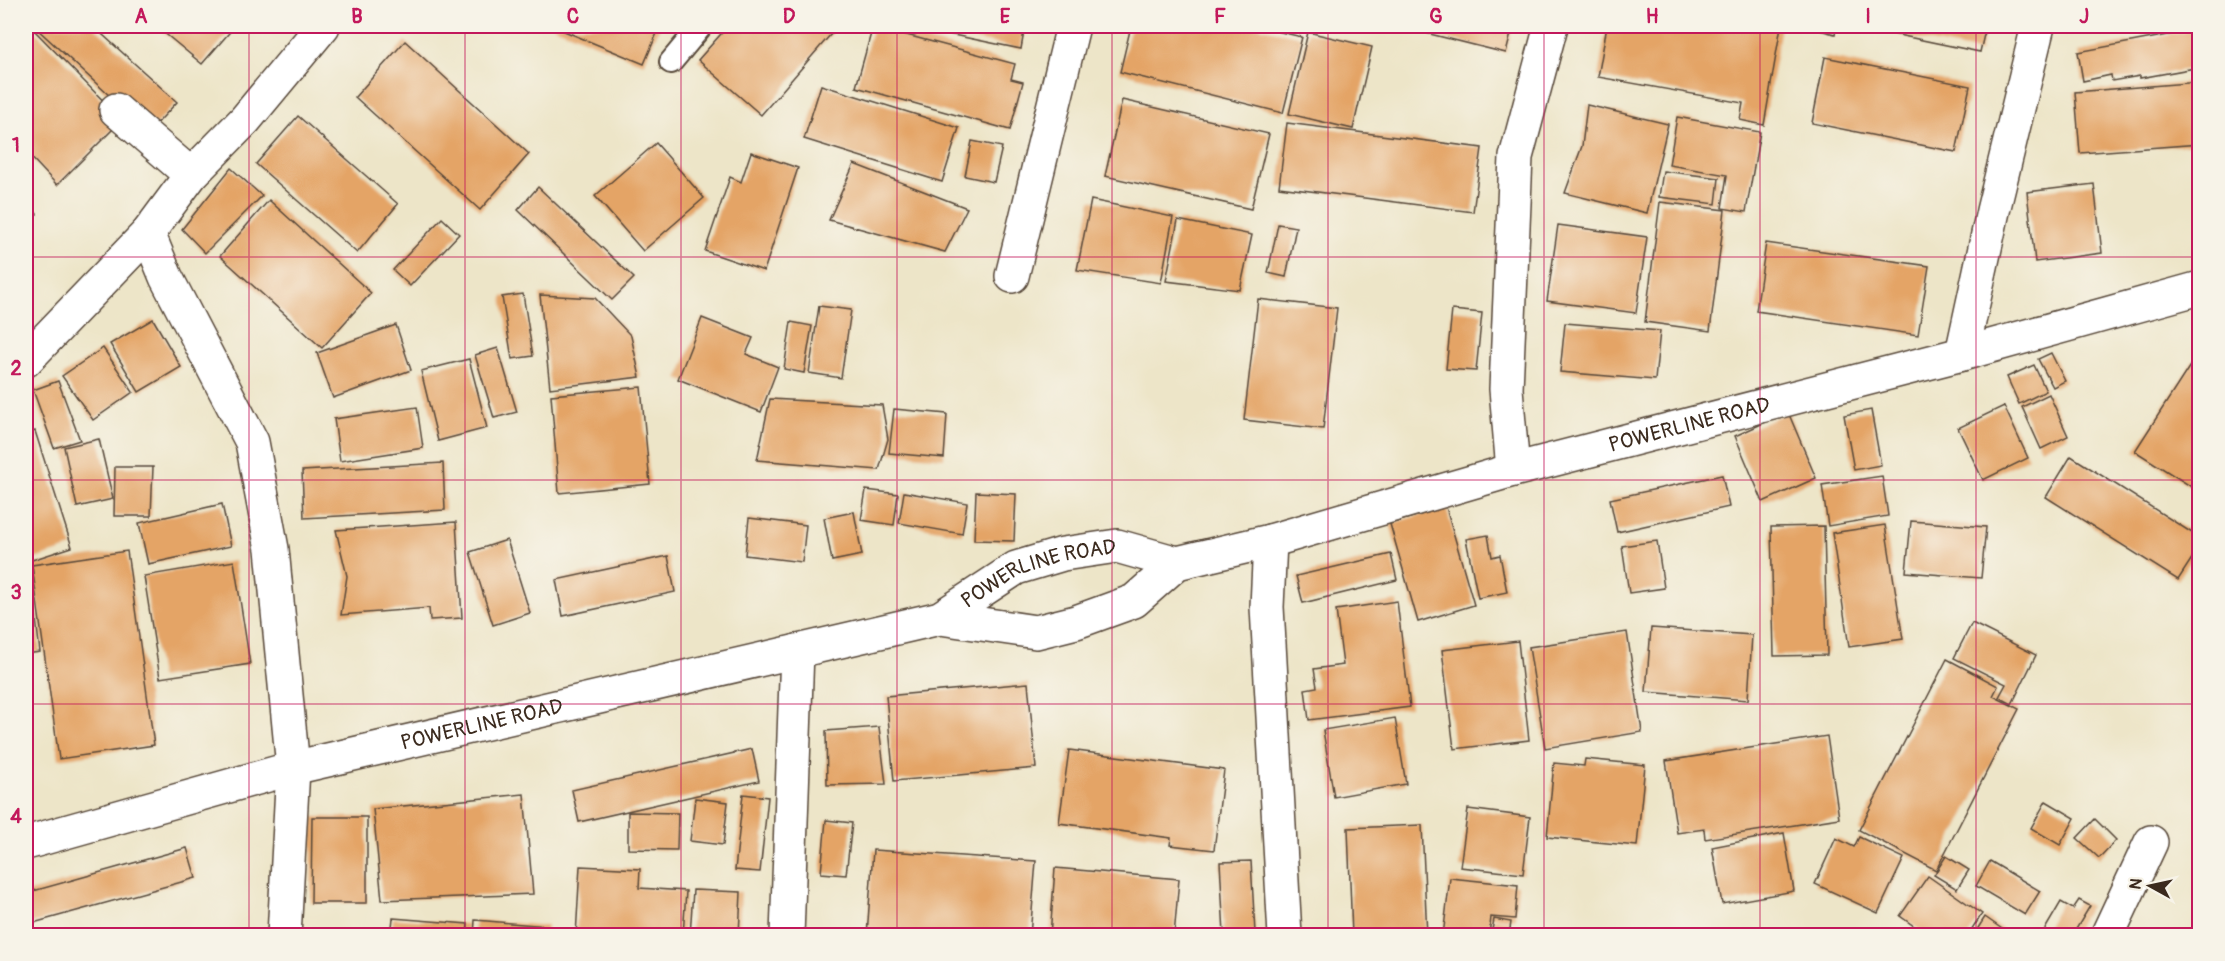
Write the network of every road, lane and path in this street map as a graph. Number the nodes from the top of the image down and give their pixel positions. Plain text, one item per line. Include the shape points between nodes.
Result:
1 (323, 26) edge
2 (700, 26) edge
3 (1073, 26) edge
4 (1551, 26) edge
5 (2038, 26) edge
6 (671, 62) dead end
7 (116, 110) dead end
8 (191, 175) junction
9 (148, 233) junction
10 (1012, 276) dead end
11 (2199, 288) edge
12 (1962, 354) junction
13 (26, 360) edge
14 (1513, 470) junction
15 (1270, 541) junction
16 (1177, 563) junction
17 (940, 618) junction
18 (797, 651) junction
19 (292, 768) junction
20 (2151, 842) dead end
21 (26, 843) edge
22 (284, 936) edge
23 (787, 936) edge
24 (1285, 936) edge
25 (2107, 936) edge

1 - 8 street via 245,120
2 - 6 lane
3 - 10 street
4 - 14 street via 1516,157 1506,389
5 - 12 street
7 - 8 street
8 - 9 street
9 - 13 street
9 - 19 street via 166,277 252,442 272,549
11 - 12 street, POWERLINE ROAD
12 - 14 street, POWERLINE ROAD
14 - 15 street, POWERLINE ROAD
15 - 16 street, POWERLINE ROAD
15 - 24 street via 1267,607
16 - 17 street, POWERLINE ROAD via 1117,546 1063,554 1016,568
16 - 17 street, POWERLINE ROAD via 1134,601 1036,632
17 - 18 street, POWERLINE ROAD
18 - 19 street, POWERLINE ROAD
18 - 23 street
19 - 21 street, POWERLINE ROAD
19 - 22 street
20 - 25 street

